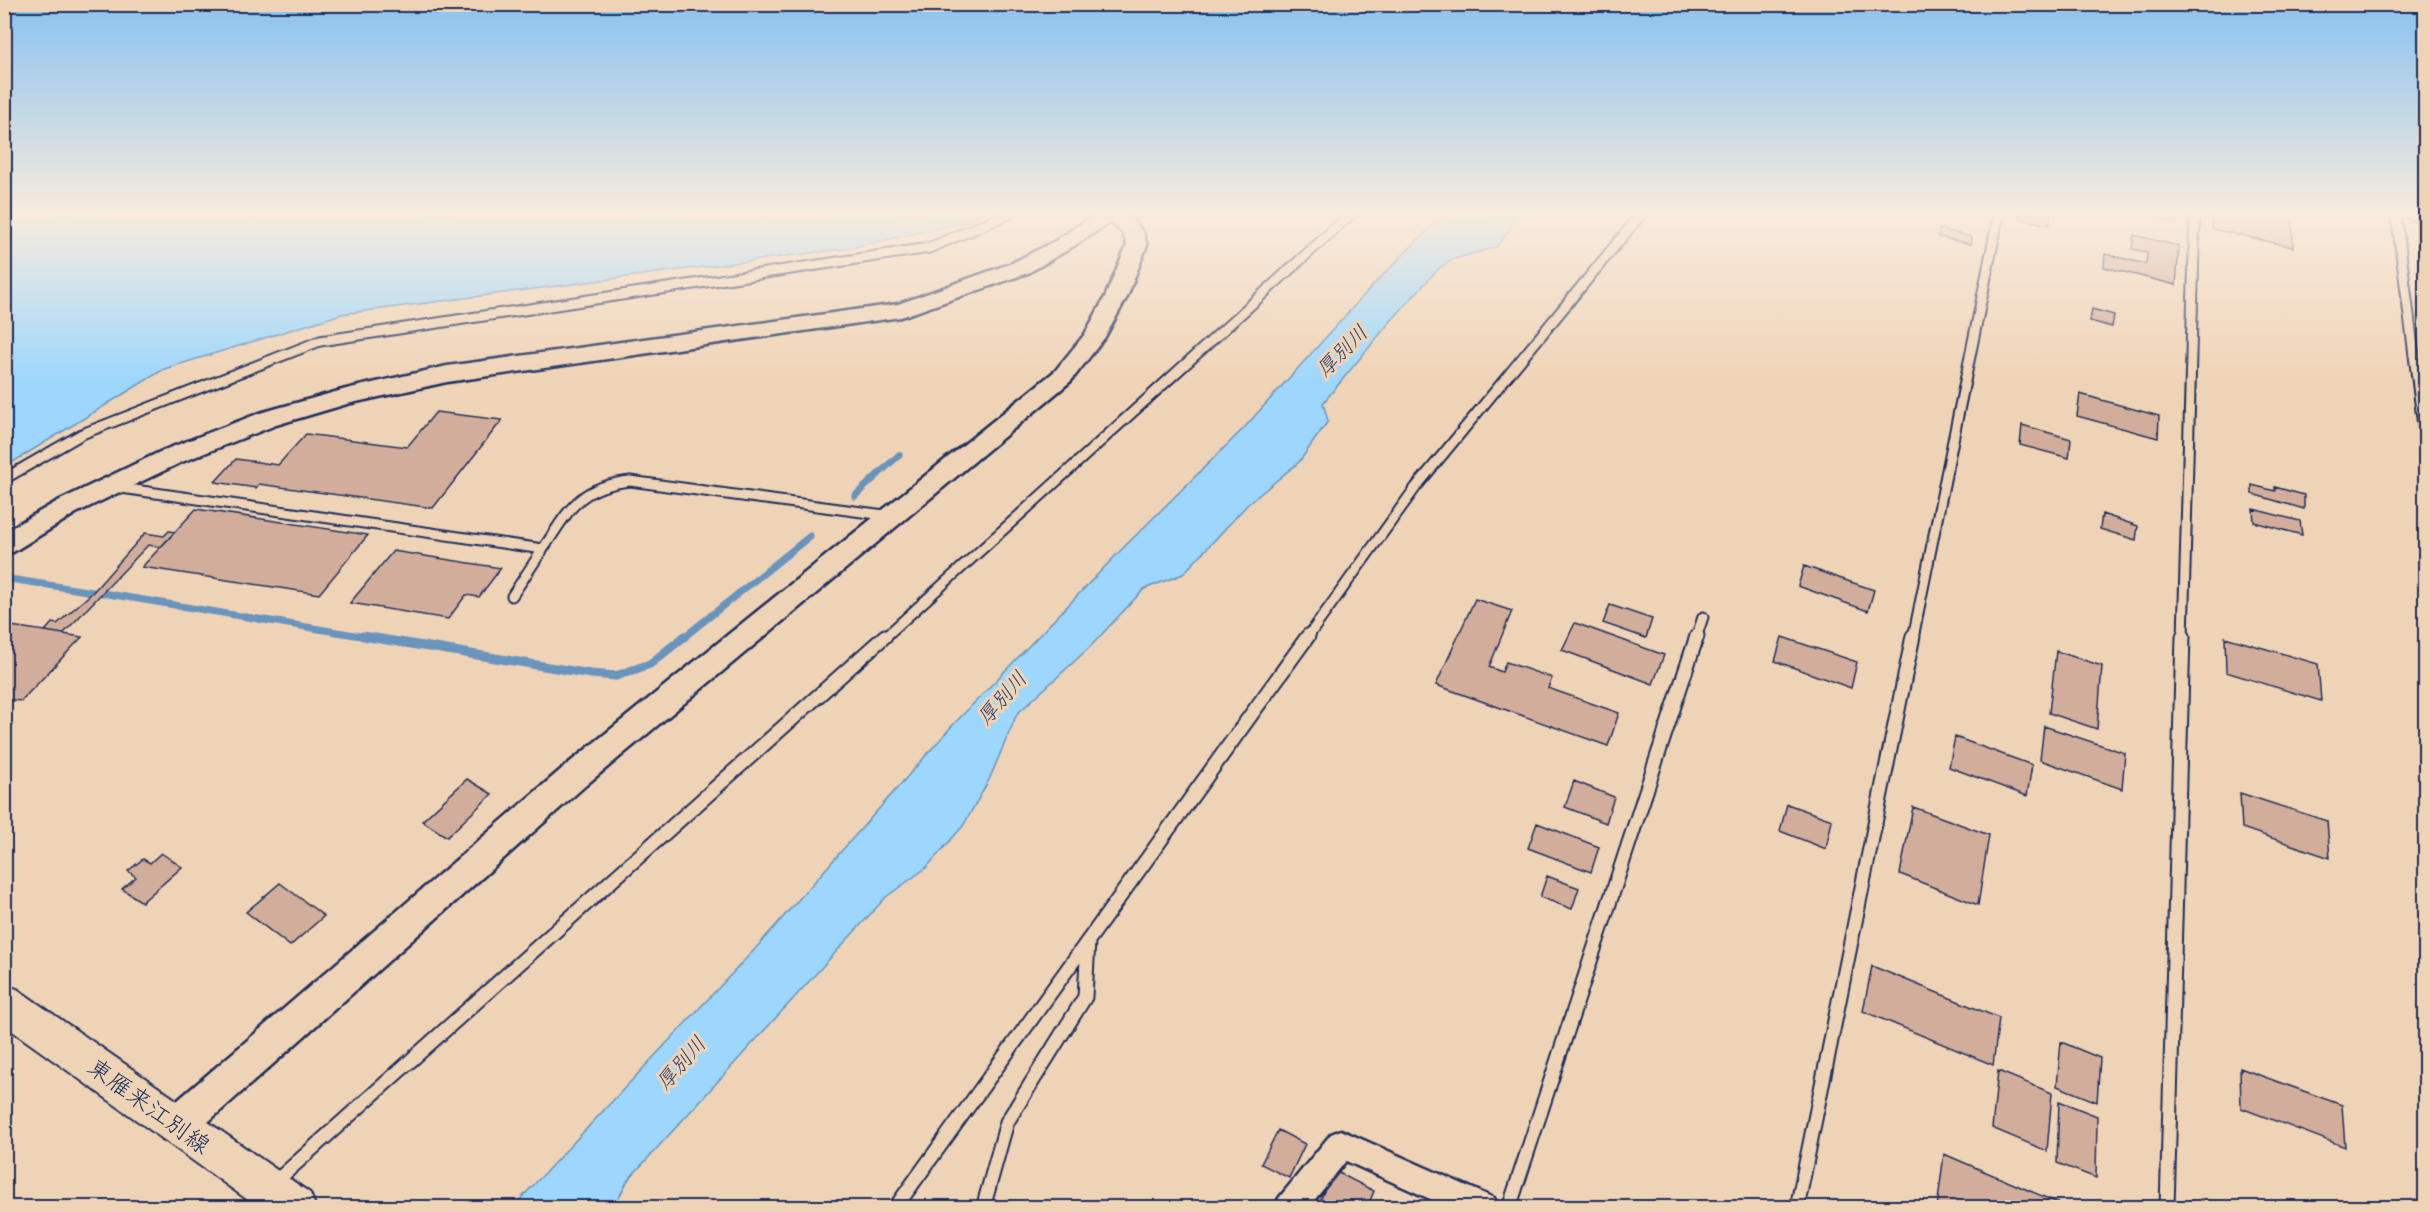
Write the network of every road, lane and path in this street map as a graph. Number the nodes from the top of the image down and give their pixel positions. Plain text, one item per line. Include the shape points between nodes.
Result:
1 (788, 270) edge
2 (1016, 270) edge
3 (1127, 270) edge
4 (1290, 270) edge
5 (1595, 270) edge
6 (1988, 270) edge
7 (2193, 270) edge
8 (2403, 270) edge
9 (2426, 450) edge
10 (4, 478) edge
11 (110, 486) junction
12 (892, 516) junction
13 (4, 545) edge
14 (543, 549) junction
15 (512, 596) dead end
16 (1703, 617) dead end
17 (1088, 941) junction
18 (4, 1002) edge
19 (176, 1126) junction
20 (270, 1201) edge
21 (895, 1208) edge
22 (983, 1208) edge
23 (1289, 1208) edge
24 (1484, 1208) edge
25 (1509, 1208) edge
26 (1797, 1208) edge
27 (2167, 1208) edge

1 - 10 lane via 320,341 82,434
2 - 11 street via 901,310 447,374 357,394 268,419 173,456
3 - 12 street via 1094,337 1063,376
4 - 20 lane
5 - 17 lane via 1416,487
6 - 26 lane
7 - 27 lane
8 - 9 lane
11 - 13 street
11 - 14 lane
12 - 14 lane via 630,481 608,482 581,496
12 - 19 street via 575,776
14 - 15 lane
16 - 25 lane
17 - 21 lane
17 - 22 lane via 1085,997 1007,1122
18 - 19 main road, 東雁来江別線
19 - 20 main road, 東雁来江別線
23 - 24 street via 1341,1144

